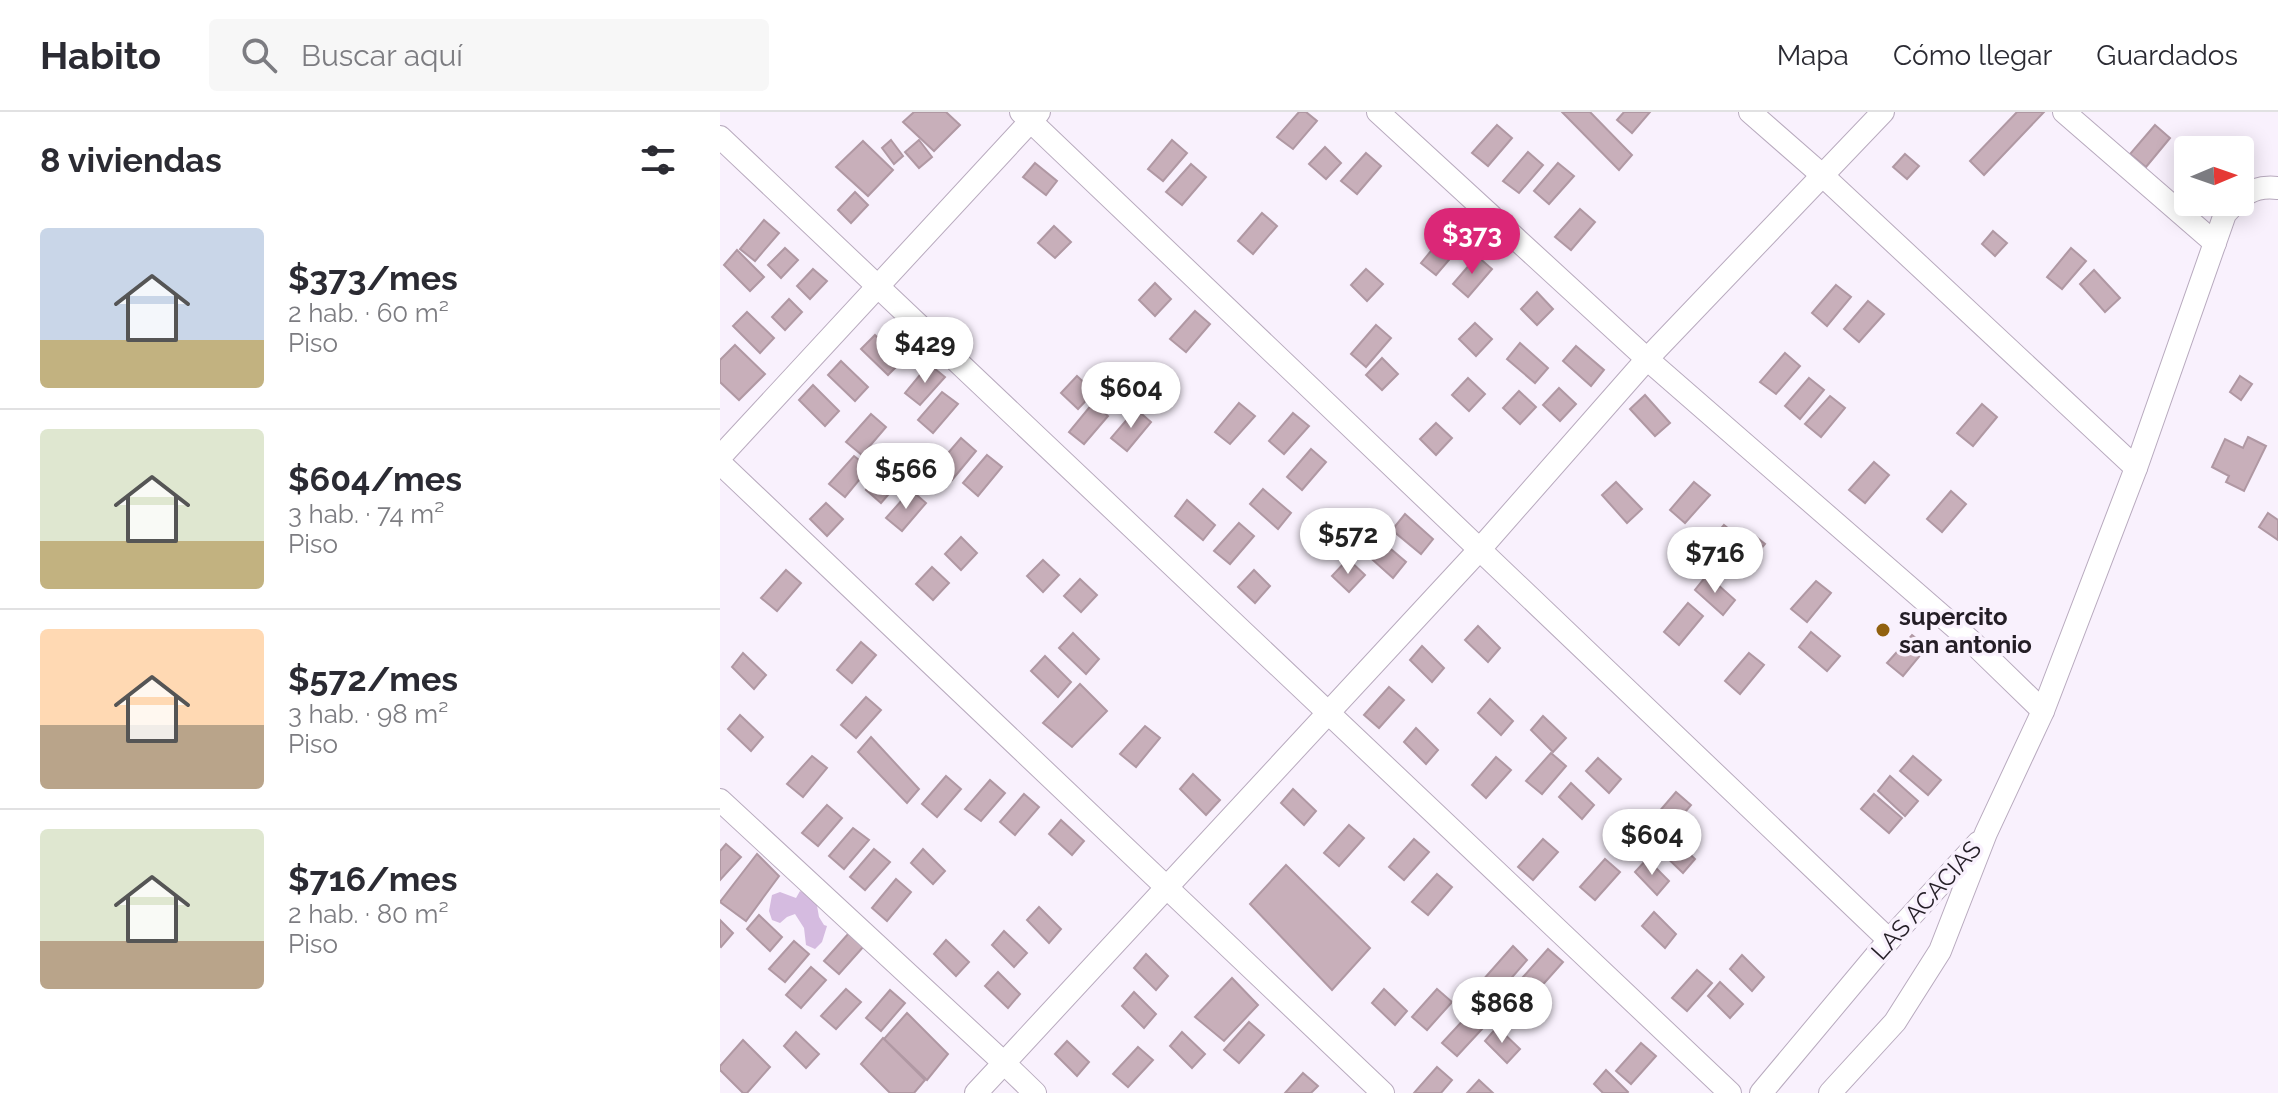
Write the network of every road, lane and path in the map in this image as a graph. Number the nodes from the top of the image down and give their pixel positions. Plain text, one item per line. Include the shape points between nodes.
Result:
1 (1378, 112) edge
2 (1750, 112) edge
3 (1883, 112) edge
4 (2064, 112) edge
5 (1030, 115) edge
6 (720, 137) edge
7 (1822, 175) junction
8 (2278, 188) edge
9 (2254, 190) edge
10 (2224, 216) edge
11 (2215, 243) junction
12 (879, 285) junction
13 (1647, 359) junction
14 (720, 457) edge
15 (720, 463) edge
16 (2136, 468) junction
17 (1480, 549) junction
18 (2043, 711) junction
19 (1329, 713) junction
20 (720, 800) edge
21 (1986, 833) junction
22 (1167, 888) junction
23 (1889, 940) junction
24 (1004, 1063) junction
25 (976, 1093) edge
26 (1035, 1093) edge
27 (1383, 1093) edge
28 (1730, 1093) edge
29 (1761, 1093) edge
30 (1830, 1093) edge

1 - 13 street
2 - 7 street
3 - 7 street
4 - 11 street
5 - 12 street
5 - 17 street
6 - 12 street
7 - 13 street
7 - 16 street
8 - 9 street
10 - 11 street
11 - 16 street
12 - 14 street
12 - 19 street
13 - 17 street
13 - 18 street via 1972,642
15 - 22 street
16 - 18 street
17 - 19 street
17 - 23 street
18 - 21 street
19 - 22 street
19 - 28 street
20 - 24 street
21 - 23 street, LAS ACACIAS
21 - 30 street, LAS ACACIAS via 1940,951 1895,1022
22 - 24 street
22 - 27 street
23 - 29 street, LAS ACACIAS
24 - 25 street
24 - 26 street

